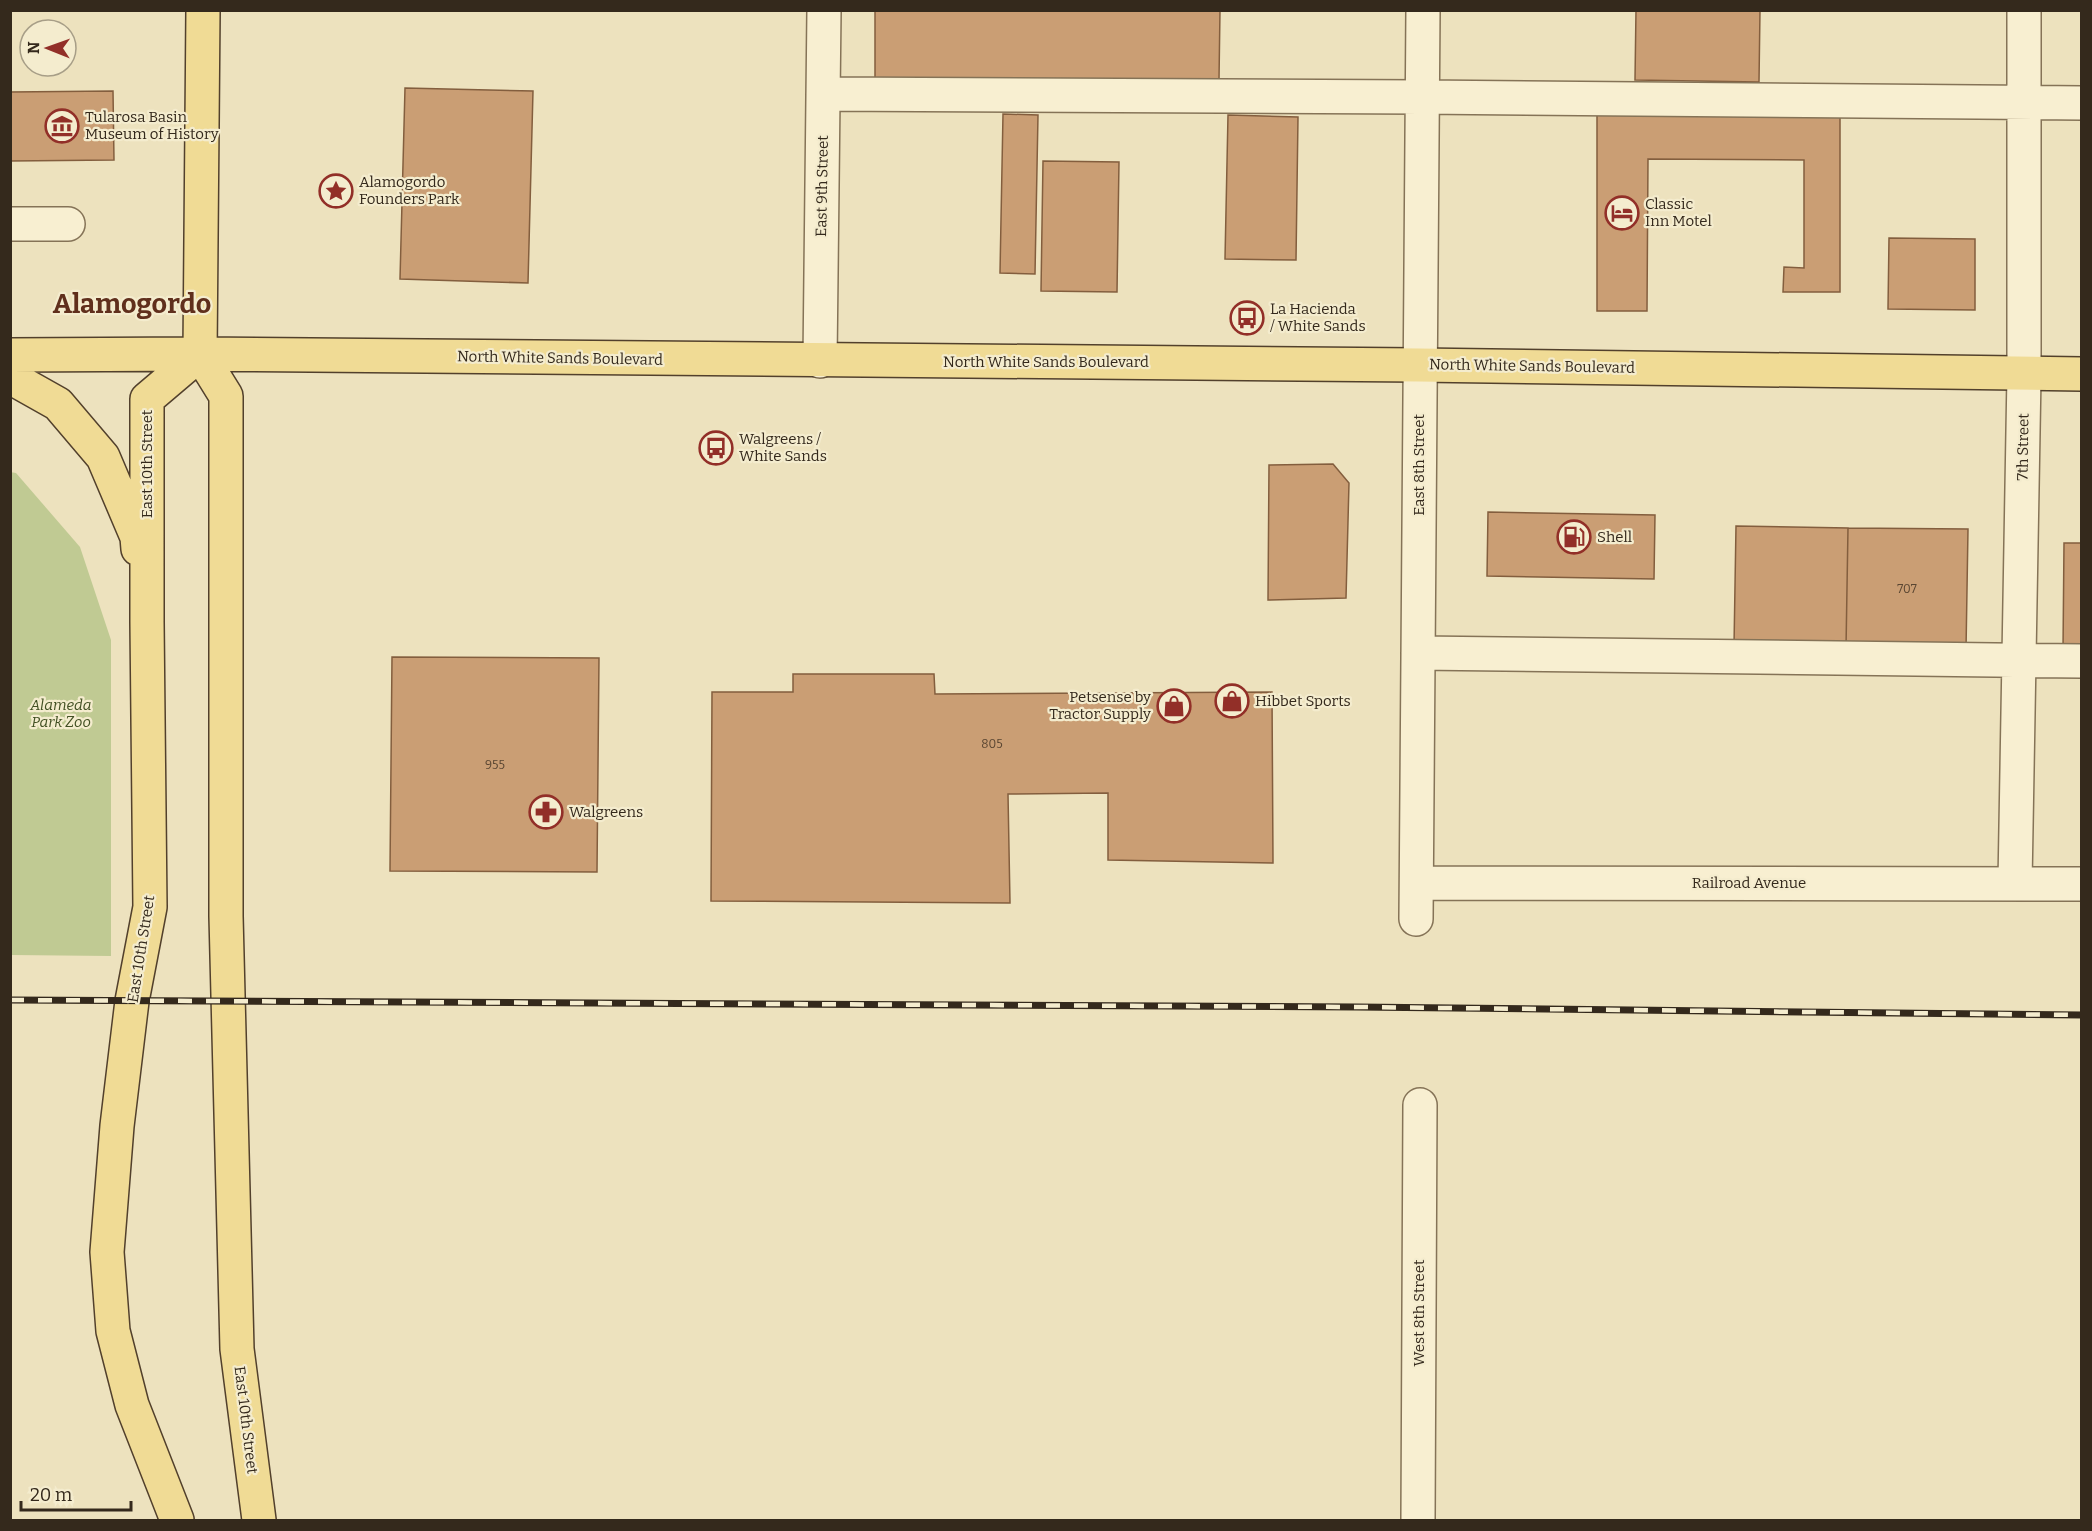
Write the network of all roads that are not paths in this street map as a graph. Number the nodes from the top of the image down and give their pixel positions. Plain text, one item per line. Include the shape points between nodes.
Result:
1 (203, 10) edge
2 (824, 10) edge
3 (1423, 10) edge
4 (2024, 10) edge
5 (823, 94) junction
6 (1421, 97) junction
7 (2024, 103) junction
8 (2082, 103) edge
9 (10, 224) edge
10 (69, 224) dead end
11 (200, 354) junction
12 (10, 355) edge
13 (820, 361) junction
14 (1419, 364) junction
15 (2082, 374) edge
16 (2024, 375) junction
17 (10, 377) edge
18 (147, 610) junction
19 (1418, 653) junction
20 (2020, 661) junction
21 (2082, 661) edge
22 (1417, 883) junction
23 (2015, 883) junction
24 (2082, 884) edge
25 (1416, 919) dead end
26 (1420, 1105) dead end
27 (177, 1521) edge
28 (259, 1521) edge
29 (1418, 1521) edge

1 - 11 main road
2 - 5 street, East 9th Street
3 - 6 street, East 8th Street
4 - 7 street, 7th Street
5 - 6 street
5 - 13 street, East 9th Street
6 - 7 street
6 - 14 street, East 8th Street
7 - 8 street
7 - 16 street, 7th Street
9 - 10 street
11 - 12 main road, North White Sands Boulevard
11 - 13 main road, North White Sands Boulevard
11 - 18 main road, East 10th Street via 147,399
11 - 28 main road, East 10th Street via 226,396 226,916 237,1349
13 - 14 main road, North White Sands Boulevard
14 - 16 main road, North White Sands Boulevard
14 - 19 street, East 8th Street
15 - 16 main road, North White Sands Boulevard
16 - 20 street, 7th Street
17 - 18 main road via 58,404 103,457 137,537
18 - 27 main road, East 10th Street via 150,906 129,1024 107,1252 113,1331 132,1404
19 - 20 street
19 - 22 street, East 8th Street
20 - 21 street
20 - 23 street, 7th Street
22 - 23 street, Railroad Avenue
22 - 25 street, East 8th Street
23 - 24 street, Railroad Avenue
26 - 29 street, West 8th Street

